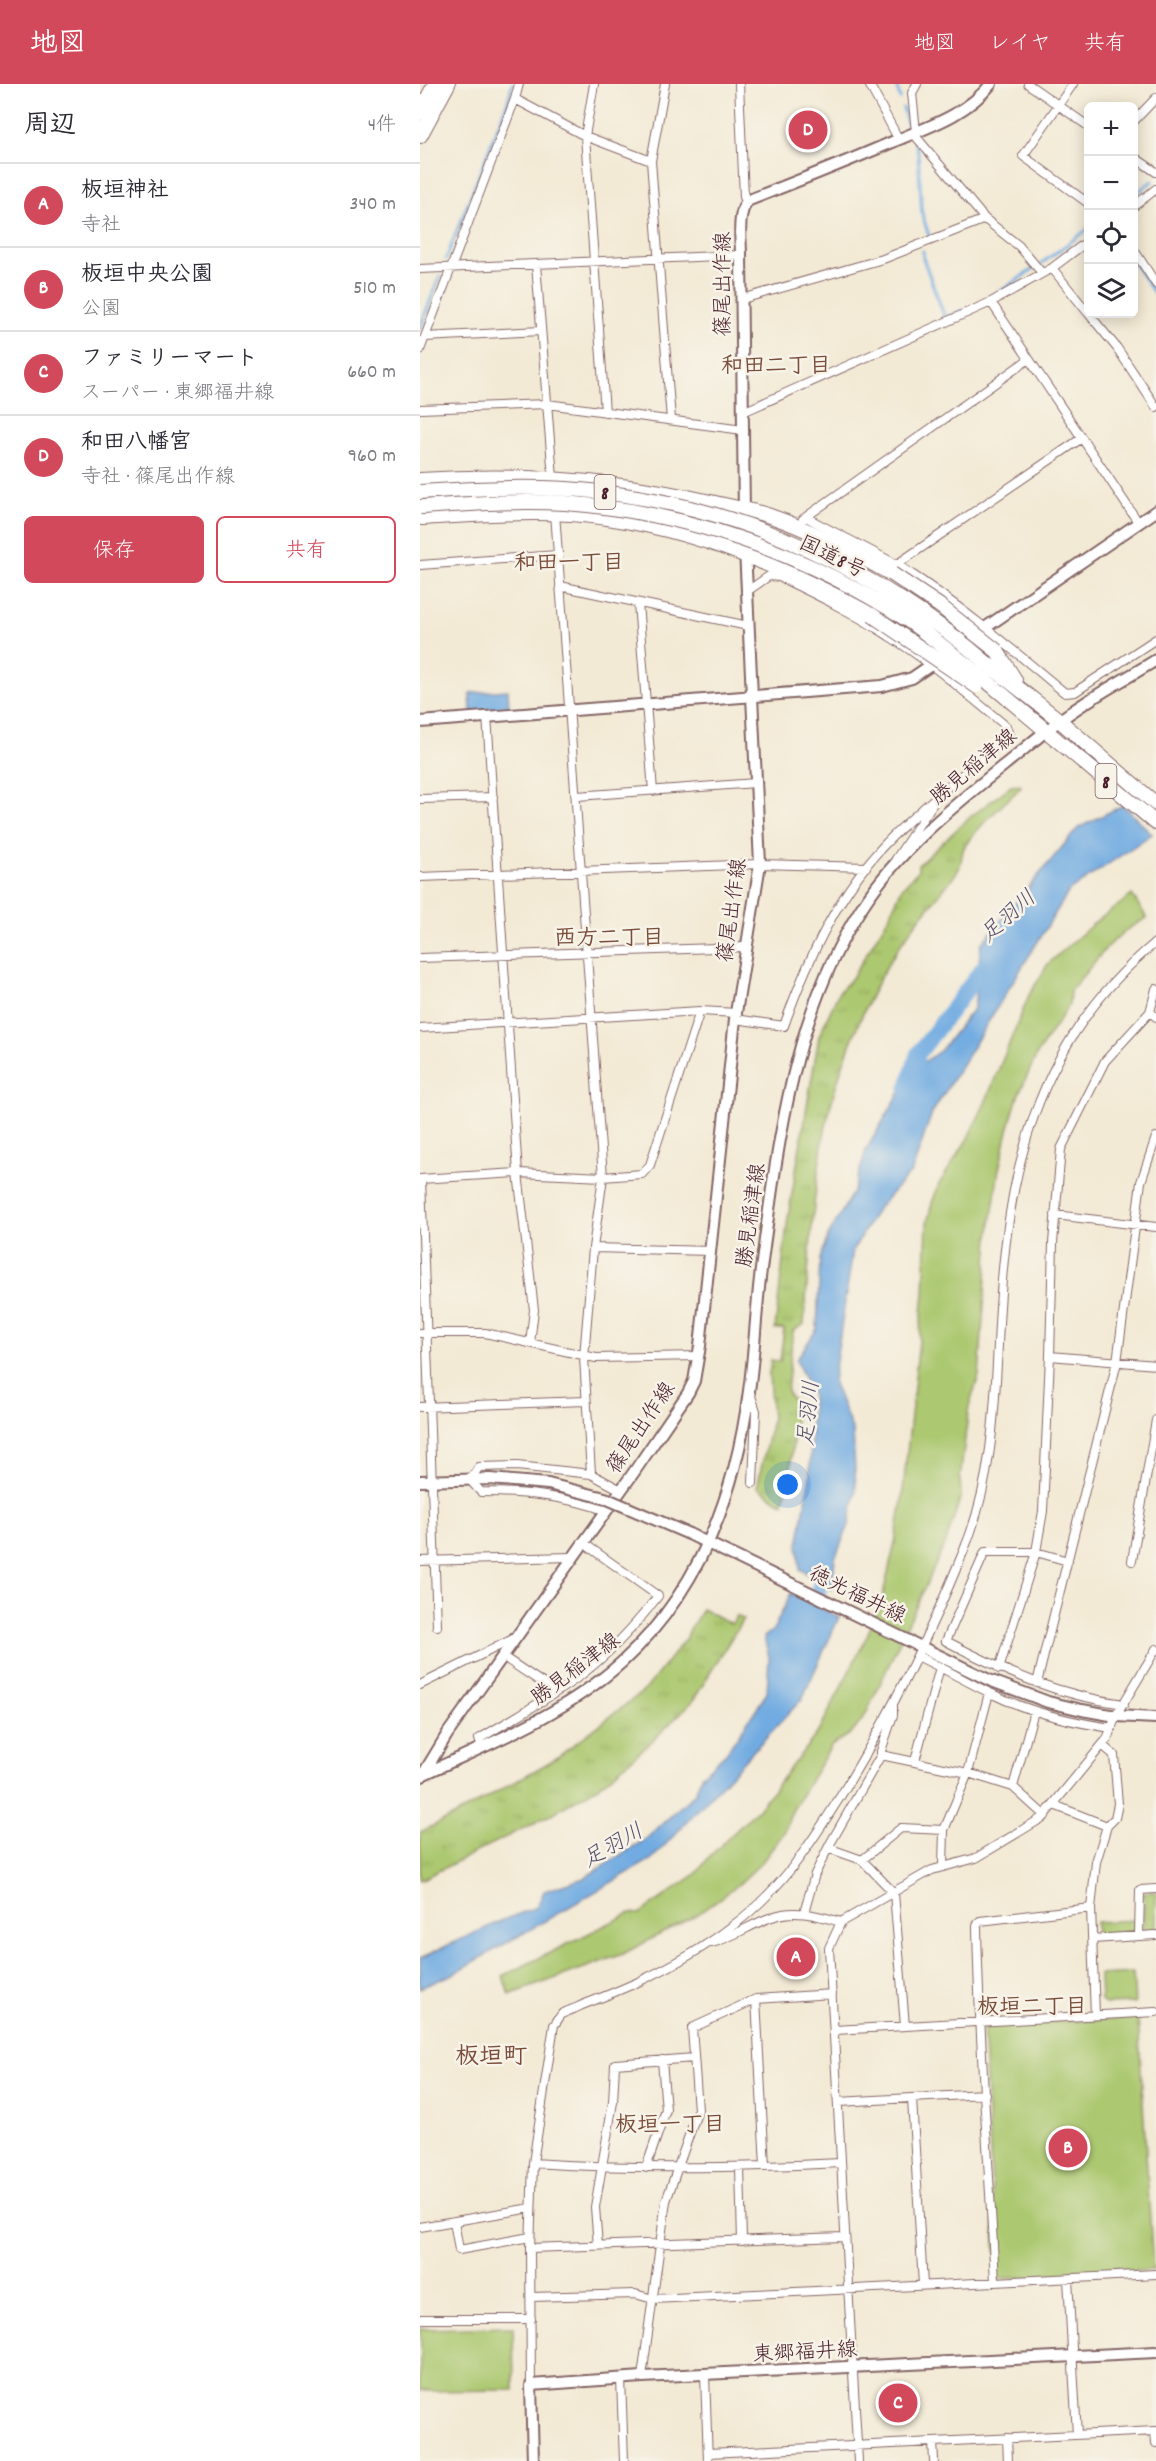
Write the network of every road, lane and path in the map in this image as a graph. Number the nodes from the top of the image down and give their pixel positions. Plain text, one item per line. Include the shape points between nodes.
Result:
1 (435, 84) edge
2 (448, 84) edge
3 (519, 84) edge
4 (594, 84) edge
5 (665, 84) edge
6 (739, 84) edge
7 (869, 84) edge
8 (917, 84) edge
9 (991, 84) edge
10 (1028, 84) edge
11 (1073, 84) edge
12 (1156, 98) edge
13 (515, 99) junction
14 (1058, 105) junction
15 (420, 112) edge
16 (1138, 117) edge
17 (1084, 123) edge
18 (914, 133) junction
19 (420, 136) edge
20 (585, 136) junction
21 (899, 140) junction
22 (1138, 159) edge
23 (651, 161) junction
24 (1156, 172) edge
25 (1156, 189) edge
26 (1084, 199) edge
27 (747, 201) junction
28 (1138, 203) edge
29 (985, 219) junction
30 (1084, 245) edge
31 (741, 255) junction
32 (1138, 256) edge
33 (659, 259) junction
34 (594, 261) junction
35 (536, 264) junction
36 (452, 267) junction
37 (1052, 268) junction
38 (420, 269) edge
39 (1042, 273) junction
40 (1156, 284) edge
41 (742, 299) junction
42 (991, 302) junction
43 (1084, 307) edge
44 (1093, 318) edge
45 (542, 331) junction
46 (425, 337) junction
47 (420, 350) edge
48 (1029, 359) junction
49 (547, 404) junction
50 (1156, 407) edge
51 (420, 409) edge
52 (605, 411) junction
53 (743, 412) junction
54 (671, 420) junction
55 (743, 430) junction
56 (1082, 438) junction
57 (553, 478) junction
58 (420, 480) edge
59 (420, 492) edge
60 (420, 507) edge
61 (744, 509) junction
62 (1156, 511) edge
63 (555, 513) junction
64 (420, 518) edge
65 (800, 521) junction
66 (1138, 522) junction
67 (745, 554) junction
68 (558, 555) junction
69 (420, 565) edge
70 (894, 570) junction
71 (560, 586) junction
72 (746, 592) junction
73 (639, 603) junction
74 (748, 626) junction
75 (984, 626) junction
76 (1156, 639) edge
77 (1156, 660) edge
78 (931, 665) junction
79 (982, 676) junction
80 (1021, 689) junction
81 (752, 695) junction
82 (646, 704) junction
83 (571, 710) junction
84 (487, 716) junction
85 (420, 722) edge
86 (1064, 725) junction
87 (1051, 735) junction
88 (756, 783) junction
89 (653, 791) junction
90 (577, 796) junction
91 (493, 797) junction
92 (936, 798) junction
93 (420, 799) edge
94 (1156, 804) edge
95 (1156, 823) edge
96 (760, 864) junction
97 (866, 867) junction
98 (892, 869) junction
99 (582, 871) junction
100 (498, 874) junction
101 (420, 877) edge
102 (1156, 942) edge
103 (746, 947) junction
104 (588, 952) junction
105 (504, 955) junction
106 (420, 958) edge
107 (1156, 989) edge
108 (700, 1011) junction
109 (1153, 1015) edge
110 (736, 1016) junction
111 (592, 1019) junction
112 (508, 1023) junction
113 (420, 1028) edge
114 (1156, 1137) edge
115 (518, 1173) junction
116 (603, 1177) junction
117 (420, 1179) edge
118 (1055, 1215) junction
119 (1135, 1225) junction
120 (1156, 1227) edge
121 (593, 1248) junction
122 (711, 1251) junction
123 (423, 1333) edge
124 (530, 1343) junction
125 (699, 1356) junction
126 (1050, 1356) junction
127 (584, 1357) junction
128 (1117, 1362) junction
129 (1156, 1365) edge
130 (749, 1391) junction
131 (586, 1401) junction
132 (429, 1406) junction
133 (420, 1407) edge
134 (1156, 1420) edge
135 (591, 1474) junction
136 (432, 1480) junction
137 (470, 1480) junction
138 (420, 1481) edge
139 (753, 1484) dead end
140 (621, 1490) junction
141 (607, 1511) junction
142 (582, 1542) junction
143 (712, 1545) junction
144 (1036, 1552) junction
145 (572, 1557) junction
146 (434, 1560) junction
147 (1068, 1560) junction
148 (420, 1561) edge
149 (1132, 1561) dead end
150 (437, 1626) dead end
151 (514, 1638) junction
152 (1156, 1649) edge
153 (922, 1650) junction
154 (502, 1656) junction
155 (940, 1667) junction
156 (999, 1669) junction
157 (1037, 1683) junction
158 (420, 1685) edge
159 (556, 1692) junction
160 (989, 1693) junction
161 (893, 1703) junction
162 (1124, 1704) junction
163 (1034, 1711) junction
164 (1116, 1716) junction
165 (1156, 1718) edge
166 (1112, 1728) junction
167 (1102, 1745) junction
168 (482, 1747) junction
169 (881, 1755) junction
170 (915, 1761) junction
171 (968, 1773) junction
172 (421, 1776) edge
173 (1013, 1786) junction
174 (1054, 1805) junction
175 (1045, 1816) junction
176 (1107, 1826) junction
177 (944, 1830) junction
178 (828, 1848) junction
179 (862, 1860) junction
180 (943, 1866) junction
181 (1156, 1889) edge
182 (894, 1893) junction
183 (1091, 1908) junction
184 (804, 1913) junction
185 (842, 1922) junction
186 (1156, 1935) edge
187 (1139, 1936) junction
188 (1092, 1938) junction
189 (705, 1946) junction
190 (832, 1994) junction
191 (756, 1999) junction
192 (1156, 2012) edge
193 (1095, 2015) junction
194 (978, 2021) junction
195 (905, 2025) junction
196 (835, 2030) junction
197 (694, 2058) junction
198 (662, 2060) junction
199 (985, 2094) junction
200 (912, 2099) junction
201 (838, 2102) junction
202 (533, 2163) junction
203 (841, 2163) junction
204 (765, 2166) junction
205 (740, 2167) junction
206 (603, 2168) junction
207 (646, 2168) junction
208 (679, 2169) junction
209 (531, 2208) junction
210 (454, 2221) junction
211 (420, 2227) edge
212 (844, 2237) junction
213 (530, 2238) junction
214 (742, 2241) junction
215 (660, 2244) junction
216 (598, 2246) junction
217 (530, 2248) junction
218 (1156, 2274) edge
219 (1068, 2279) junction
220 (995, 2282) junction
221 (923, 2285) junction
222 (848, 2289) junction
223 (531, 2297) junction
224 (653, 2299) junction
225 (420, 2319) edge
226 (531, 2319) junction
227 (1156, 2352) edge
228 (1073, 2356) junction
229 (853, 2368) junction
230 (705, 2374) junction
231 (642, 2377) junction
232 (621, 2379) junction
233 (531, 2385) junction
234 (1156, 2431) edge
235 (1077, 2435) junction
236 (1007, 2438) junction
237 (933, 2442) junction
238 (1156, 2443) edge
239 (857, 2446) junction
240 (708, 2457) edge
241 (533, 2461) edge
242 (624, 2461) edge
243 (858, 2461) edge
244 (934, 2461) edge
245 (1008, 2461) edge

1 - 15 highway
2 - 19 highway
3 - 13 street
4 - 20 street
5 - 23 street
6 - 27 street
7 - 21 street
8 - 18 street via 912,93
9 - 18 main road via 972,104
10 - 14 street
11 - 14 street
12 - 16 street
13 - 20 street
13 - 36 street
14 - 17 street
14 - 26 street via 1023,156
18 - 21 main road
18 - 29 street
20 - 23 street
20 - 34 street
21 - 27 main road
22 - 24 street
23 - 33 street
25 - 28 street
27 - 31 main road, 篠尾出作線 via 741,215
29 - 39 street via 1019,246
29 - 41 street via 883,259
30 - 37 street
31 - 33 street
31 - 41 main road, 篠尾出作線
32 - 40 street
33 - 34 street
33 - 54 street
34 - 35 street
34 - 52 street
35 - 36 street
35 - 45 street
36 - 38 street
36 - 46 street
37 - 39 street
37 - 43 street
39 - 42 street
41 - 53 main road, 篠尾出作線
42 - 48 street
42 - 53 street
44 - 50 street
45 - 46 street
45 - 49 street
46 - 47 street
48 - 56 street
48 - 65 street
49 - 51 street
49 - 52 street
49 - 57 street
52 - 54 street
53 - 55 main road, 篠尾出作線
54 - 55 street
55 - 61 main road, 篠尾出作線
56 - 66 street
56 - 70 street
57 - 58 highway
57 - 61 highway via 657,490
59 - 79 highway, 国道8号 / 8, bridge via 556,488 645,498 710,513 783,539 860,574 924,613
60 - 79 highway, 国道8号 / 8, bridge via 565,503 694,524 778,553 840,581 906,620
61 - 65 highway, 8
61 - 67 main road, 篠尾出作線
62 - 66 main road
63 - 64 highway
63 - 67 highway via 651,526
63 - 68 street
65 - 70 highway, 8
66 - 75 main road
67 - 72 main road, 篠尾出作線
67 - 79 highway, bridge via 802,578
68 - 69 street
68 - 71 street
70 - 75 street
70 - 80 highway, 8, bridge via 997,651
71 - 73 street
71 - 83 street
72 - 74 main road, 篠尾出作線
72 - 78 street via 769,576 779,577 891,636
73 - 74 street
73 - 82 street
74 - 81 main road, 篠尾出作線
75 - 76 street via 1065,693 1074,692
75 - 78 main road
77 - 86 main road, 勝見稲津線
78 - 81 main road via 912,678 882,686
78 - 92 street via 1006,726 1009,735
79 - 80 highway, 国道8号 / 8
79 - 87 highway, 国道8号 / 8
80 - 86 highway, 国道8号 / 8
81 - 82 main road
81 - 88 main road, 篠尾出作線
82 - 83 main road
82 - 89 street
83 - 84 main road
83 - 90 street
84 - 85 main road
84 - 91 street
86 - 87 main road, 勝見稲津線
86 - 94 highway, 国道8号 / 8
87 - 95 highway, 国道8号 / 8
87 - 98 main road, 勝見稲津線 via 957,803
88 - 89 street
88 - 96 main road, 篠尾出作線
89 - 90 street
90 - 99 street
91 - 93 street
91 - 100 street
92 - 97 street via 891,838
92 - 98 street via 899,852
96 - 97 street
96 - 99 street
96 - 103 main road, 篠尾出作線
97 - 110 street via 829,922 797,988 784,1026
98 - 130 main road, 勝見稲津線 via 862,906 821,987 793,1073 762,1264
99 - 100 street
99 - 104 street
100 - 101 street
100 - 105 street
102 - 153 street via 1129,964 1064,1046 1027,1130 1006,1244 991,1447 983,1491 966,1546
103 - 104 street
103 - 110 main road, 篠尾出作線
104 - 105 street
104 - 111 street
105 - 106 street
105 - 112 street
107 - 109 street
108 - 110 street
108 - 111 street
108 - 116 street via 650,1165 642,1174
109 - 118 street via 1106,1060 1061,1149
110 - 122 main road, 篠尾出作線
111 - 112 street
111 - 116 street
112 - 113 street
112 - 115 street
114 - 119 street via 1142,1175
115 - 116 street
115 - 117 street
115 - 124 street via 534,1310
116 - 121 street
117 - 123 street
118 - 119 street
118 - 126 street
119 - 120 street
119 - 128 street
121 - 122 street
121 - 127 street
122 - 125 main road, 篠尾出作線
123 - 124 street via 485,1333
123 - 132 street
124 - 127 street
125 - 127 street
125 - 140 main road, 篠尾出作線 via 694,1381
126 - 128 street
126 - 144 street via 1043,1511
127 - 131 street
128 - 129 street
128 - 147 street
130 - 139 street via 756,1411
130 - 143 main road, 勝見稲津線 via 739,1448
131 - 132 street
131 - 135 street
132 - 133 street
132 - 136 street
134 - 149 street
135 - 137 street via 492,1466 479,1467
135 - 140 street
136 - 137 main road, 徳光福井線
136 - 138 main road, 徳光福井線
136 - 146 street
137 - 141 street via 481,1492 536,1494 583,1502
137 - 143 main road, 徳光福井線, bridge via 531,1481 605,1498
140 - 141 main road, 篠尾出作線
141 - 142 main road, 篠尾出作線
142 - 145 main road, 篠尾出作線
142 - 159 street via 658,1596 635,1626 597,1662
143 - 153 main road, 徳光福井線
143 - 168 main road, 勝見稲津線 via 677,1600 619,1664 532,1724
144 - 147 street
144 - 156 street
144 - 156 street via 985,1552 946,1641
145 - 146 street
145 - 151 main road, 篠尾出作線
146 - 148 street
146 - 150 street
147 - 157 street
151 - 154 main road, 篠尾出作線
151 - 158 street
152 - 162 street
153 - 155 street
153 - 161 street
153 - 164 main road, 徳光福井線 via 1048,1702
154 - 159 street
154 - 172 main road, 篠尾出作線
155 - 160 street
155 - 170 street
156 - 157 street
157 - 162 street via 1075,1696
159 - 168 street via 480,1739
160 - 163 street
160 - 171 street
161 - 169 street
161 - 189 street via 868,1751 794,1868 761,1903
162 - 164 street
163 - 166 street
163 - 173 street
164 - 165 main road, 徳光福井線
164 - 166 street
166 - 167 street
167 - 174 street
167 - 176 street via 1114,1755 1118,1804 1115,1818
168 - 172 main road, 勝見稲津線
169 - 170 street
169 - 178 street
170 - 171 street
171 - 173 street
171 - 177 street
173 - 175 street
174 - 175 street
174 - 176 street
175 - 180 street via 976,1858
176 - 183 street via 1096,1862
177 - 179 street via 901,1828
177 - 180 street
178 - 179 street
178 - 184 street via 815,1874
179 - 182 street
180 - 182 street
181 - 187 street via 1140,1890
182 - 185 street
182 - 195 street
183 - 188 street
183 - 194 street via 980,1921
184 - 185 street
184 - 189 street via 775,1916 732,1938
185 - 190 street via 829,1948
186 - 187 street
187 - 188 street
188 - 193 street
189 - 202 street via 641,1980 563,2014 555,2025
190 - 191 street
190 - 196 street
191 - 197 street via 692,2028
191 - 204 street
192 - 193 street
193 - 194 street
194 - 195 street
194 - 199 street
195 - 196 street
196 - 201 street
197 - 198 street
197 - 208 street via 698,2110
198 - 206 street via 615,2064
198 - 207 street via 666,2110
199 - 200 street
199 - 220 street
200 - 201 street
200 - 221 street
201 - 203 street
202 - 206 street
202 - 209 street
203 - 204 street
203 - 212 street
204 - 205 street
205 - 208 street
205 - 214 street
206 - 207 street
206 - 216 street via 595,2207
207 - 208 street
208 - 215 street via 666,2201
209 - 210 street
209 - 213 street
210 - 211 street
210 - 213 street via 459,2250
212 - 214 street
212 - 222 street
213 - 217 street
214 - 215 street
215 - 216 street
215 - 224 street
216 - 217 street
217 - 223 street
218 - 219 street
219 - 220 street
219 - 228 street
220 - 221 street
221 - 222 street
222 - 224 street
222 - 229 street
223 - 224 street via 635,2294
223 - 226 street
224 - 231 street
225 - 226 street
226 - 233 street
227 - 228 main road, 東郷福井線
228 - 229 main road, 東郷福井線
228 - 235 street
229 - 230 main road, 東郷福井線
229 - 239 street
230 - 231 main road, 東郷福井線
230 - 240 street
231 - 232 main road, 東郷福井線
232 - 233 main road, 東郷福井線
232 - 242 street
233 - 241 main road
234 - 235 street
234 - 238 street
235 - 236 street
236 - 237 street
236 - 245 street
237 - 239 street
237 - 244 street
239 - 240 street
239 - 243 street

